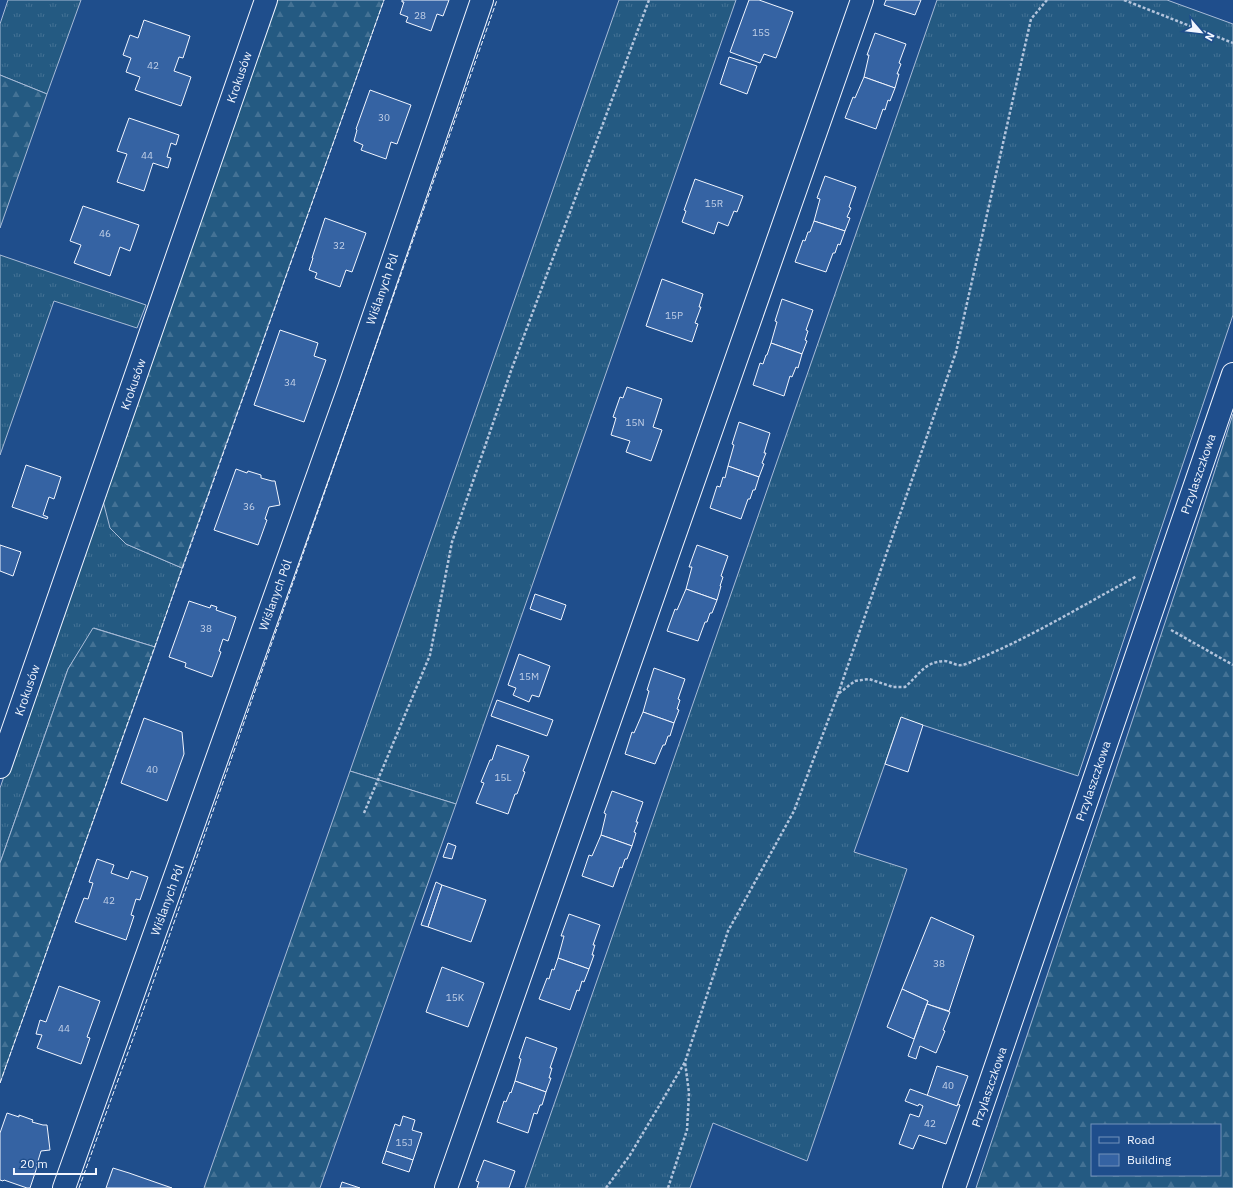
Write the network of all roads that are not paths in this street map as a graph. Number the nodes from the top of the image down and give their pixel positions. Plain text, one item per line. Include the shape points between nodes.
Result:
1 (266, 0) edge
2 (482, 0) edge
3 (862, 0) edge
4 (1233, 374) edge
5 (0, 767) edge
6 (64, 1188) edge
7 (446, 1188) edge
8 (954, 1188) edge

1 - 5 street, Krokusów
2 - 6 street, Wiślanych Pól via 349,388
3 - 7 street
4 - 8 street, Przylaszczkowa

